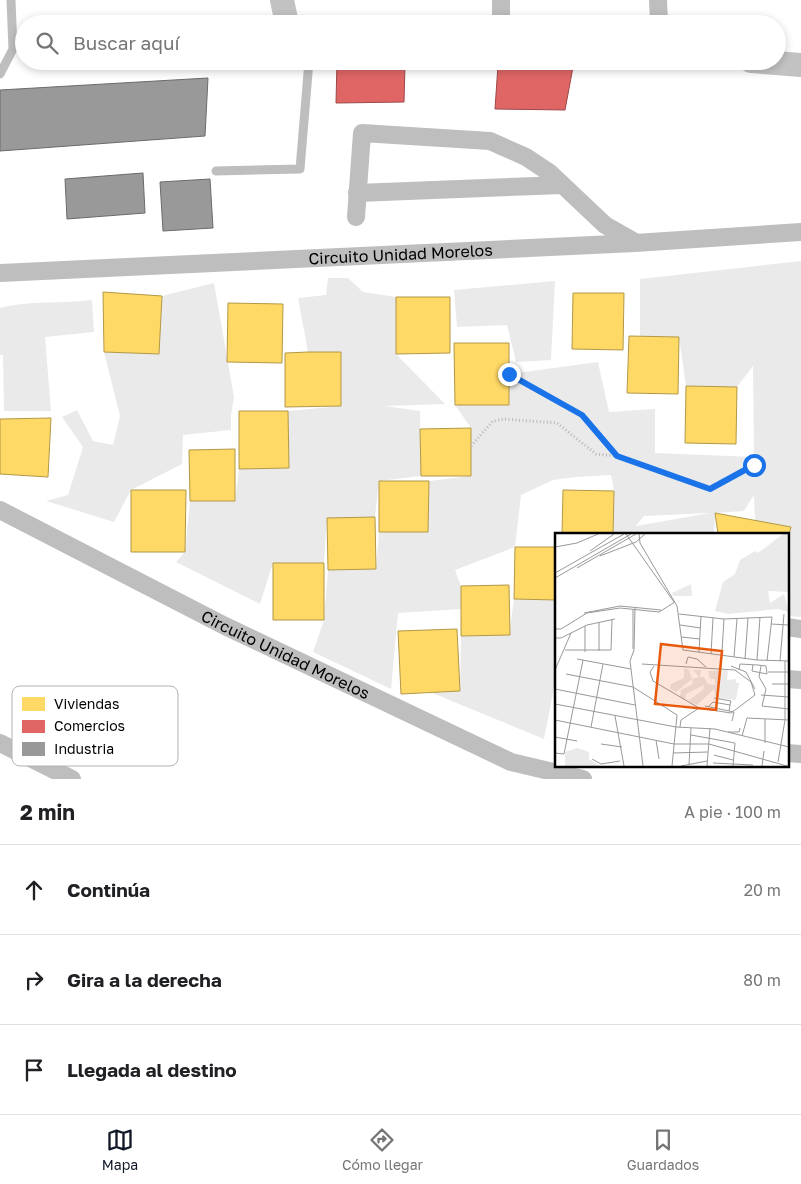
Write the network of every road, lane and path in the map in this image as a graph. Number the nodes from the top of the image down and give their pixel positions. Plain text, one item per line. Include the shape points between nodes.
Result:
1 (11, 0) edge
2 (282, 0) edge
3 (501, 0) edge
4 (658, 0) edge
5 (285, 15) edge
6 (502, 15) edge
7 (659, 15) edge
8 (786, 64) edge
9 (801, 65) edge
10 (308, 70) edge
11 (0, 74) edge
12 (216, 171) dead end
13 (562, 185) junction
14 (358, 193) junction
15 (356, 217) dead end
16 (801, 232) edge
17 (635, 243) junction
18 (0, 273) edge
19 (509, 374) dead end
20 (471, 446) dead end
21 (617, 456) junction
22 (754, 465) dead end
23 (0, 510) edge
24 (788, 627) edge
25 (801, 628) edge
26 (788, 679) edge
27 (801, 680) edge
28 (0, 743) edge
29 (12, 749) edge
30 (788, 753) edge
31 (801, 754) edge
32 (46, 766) edge
33 (72, 779) edge
34 (578, 779) edge
35 (583, 779) edge

1 - 11 lane via 13,49
2 - 5 street
3 - 6 street
4 - 7 street
8 - 9 street
10 - 12 lane via 300,169
13 - 14 street
13 - 14 street via 550,172 526,157 490,141 362,133
13 - 17 street via 605,225
14 - 15 street
16 - 17 street, Circuito Unidad Morelos
17 - 18 street, Circuito Unidad Morelos
19 - 21 path via 582,415
20 - 21 path via 493,421 504,419 557,423 596,454
21 - 22 path via 710,489
23 - 34 street, Circuito Unidad Morelos via 225,626 511,762
24 - 25 street
26 - 27 street
28 - 29 street
30 - 31 street
32 - 33 street
34 - 35 street, Circuito Unidad Morelos

